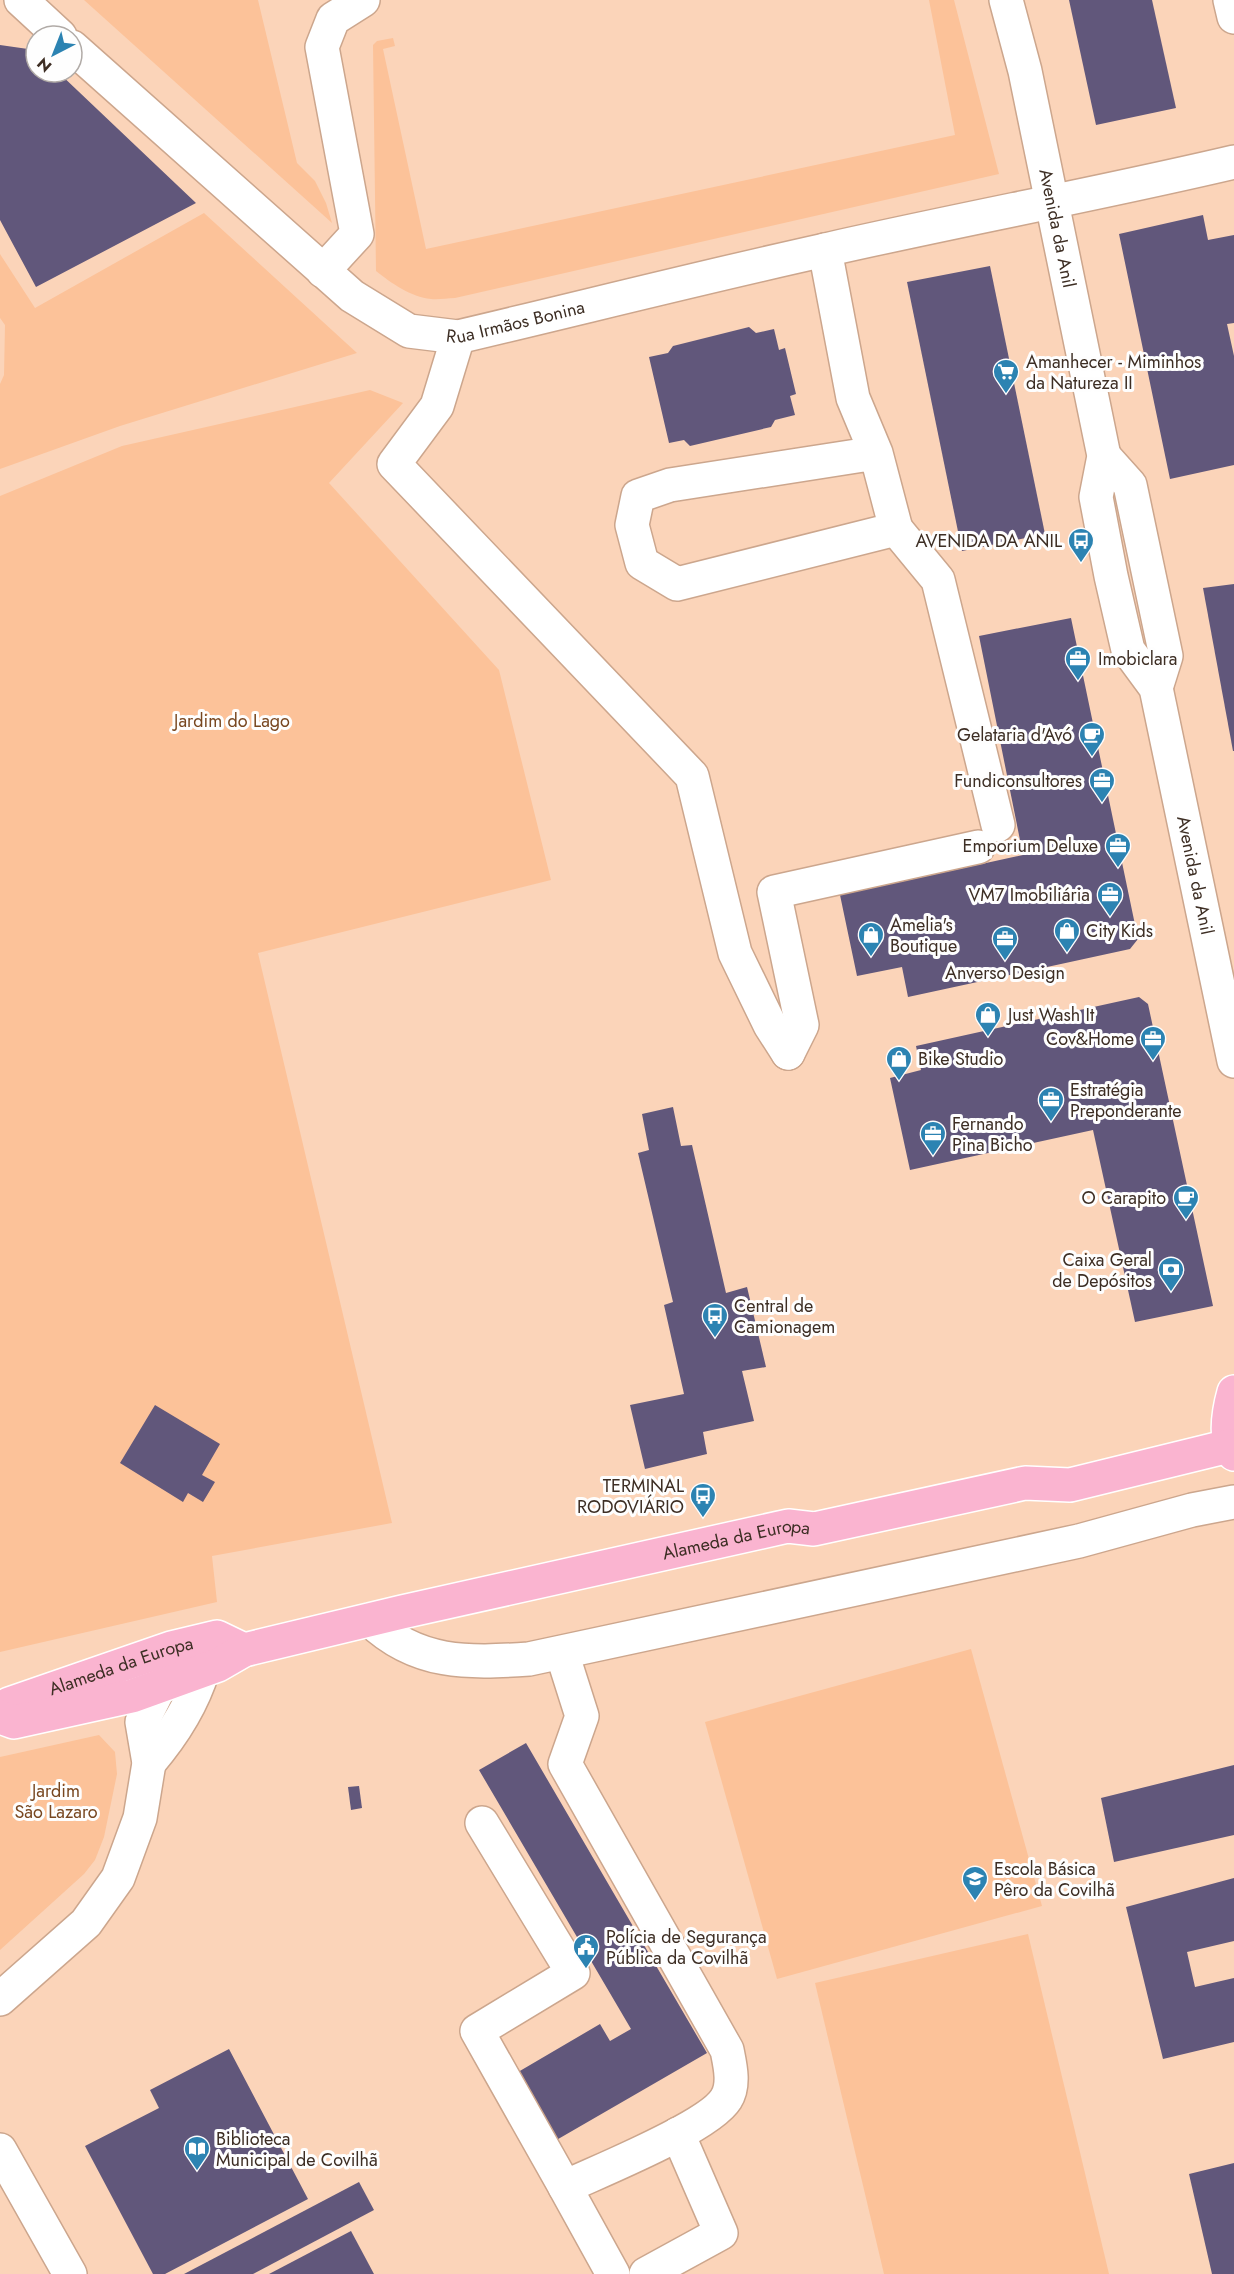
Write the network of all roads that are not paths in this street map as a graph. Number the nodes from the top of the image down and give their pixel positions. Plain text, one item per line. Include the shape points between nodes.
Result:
1 (21, 0) edge
2 (363, 0) edge
3 (1006, 0) edge
4 (1230, 0) edge
5 (326, 9) edge
6 (1234, 17) edge
7 (47, 24) edge
8 (84, 58) edge
9 (1234, 162) edge
10 (1052, 203) junction
11 (825, 250) junction
12 (323, 271) junction
13 (458, 337) junction
14 (876, 453) junction
15 (896, 529) junction
16 (1224, 958) edge
17 (1234, 1061) edge
18 (1234, 1392) edge
19 (1232, 1450) edge
20 (1234, 1502) edge
21 (370, 1620) junction
22 (244, 1650) junction
23 (562, 1653) junction
24 (203, 1670) junction
25 (160, 1686) junction
26 (105, 1703) junction
27 (0, 1715) edge
28 (149, 1763) junction
29 (482, 1823) dead end
30 (0, 2000) edge
31 (678, 2134) junction
32 (0, 2150) edge
33 (565, 2187) junction
34 (70, 2274) edge
35 (613, 2274) edge
36 (646, 2274) edge

1 - 7 street
2 - 5 street
3 - 10 street, Avenida da Anil
4 - 6 street
5 - 12 street via 322,47 357,234
8 - 12 street, Rua Irmãos Bonina
9 - 10 street, Rua Irmãos Bonina
10 - 11 street, Rua Irmãos Bonina
10 - 16 street, Avenida da Anil via 1104,456 1096,497 1111,576 1128,650 1156,688
11 - 13 street, Rua Irmãos Bonina
11 - 14 street via 853,398
12 - 13 street, Rua Irmãos Bonina via 352,296 409,331
13 - 15 street via 437,406 394,465 692,776 735,953 788,1053 802,1025 774,892 988,836 938,580
14 - 15 street
14 - 15 street via 670,485 638,496 632,525 642,563 676,584
16 - 17 street, Avenida da Anil
18 - 19 main road via 1229,1408
19 - 21 main road, Alameda da Europa via 1070,1485 1025,1483 814,1529 788,1526
20 - 23 street via 1079,1541
21 - 22 main road, Alameda da Europa
21 - 23 street via 404,1646 440,1659 479,1662
22 - 24 main road, Alameda da Europa
22 - 27 main road, Alameda da Europa via 217,1637 171,1648 9,1704
23 - 31 street via 582,1716 566,1764 727,2050 732,2073 727,2098 712,2114
24 - 25 main road, Alameda da Europa
24 - 28 street via 196,1693 171,1737
25 - 26 main road, Alameda da Europa
25 - 28 street via 142,1722
26 - 27 main road, Alameda da Europa via 14,1722
26 - 28 street via 128,1721
28 - 30 street via 140,1818 117,1878 86,1923
29 - 33 street via 573,1973 477,2031
31 - 33 street
31 - 36 street via 722,2233
32 - 34 street
33 - 35 street

